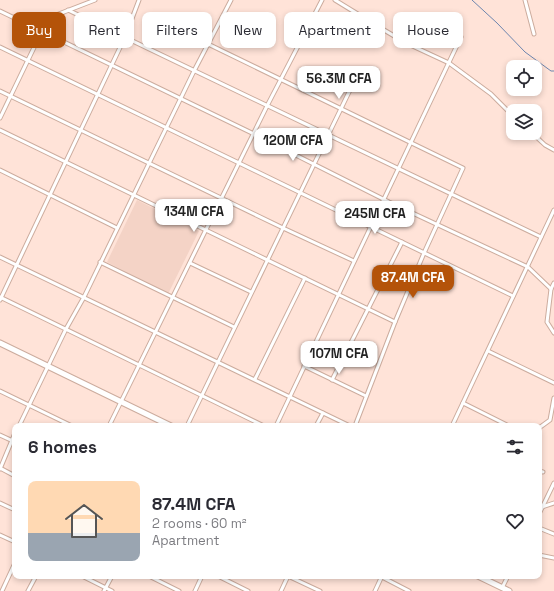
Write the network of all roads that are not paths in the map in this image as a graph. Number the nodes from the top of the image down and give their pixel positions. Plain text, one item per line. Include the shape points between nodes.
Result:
1 (95, 0) edge
2 (139, 0) edge
3 (231, 0) edge
4 (322, 0) edge
5 (335, 0) edge
6 (525, 0) edge
7 (68, 10) junction
8 (63, 12) edge
9 (1, 13) edge
10 (74, 13) edge
11 (134, 14) edge
12 (12, 18) edge
13 (534, 34) dead end
14 (212, 36) edge
15 (134, 42) edge
16 (66, 43) edge
17 (212, 46) edge
18 (0, 47) edge
19 (34, 48) edge
20 (120, 48) edge
21 (206, 48) edge
22 (456, 48) edge
23 (28, 61) junction
24 (449, 63) junction
25 (111, 66) junction
26 (194, 71) junction
27 (281, 80) junction
28 (351, 88) dead end
29 (0, 91) edge
30 (98, 94) junction
31 (11, 96) junction
32 (180, 99) junction
33 (267, 106) junction
34 (341, 109) junction
35 (506, 109) edge
36 (0, 118) edge
37 (166, 127) junction
38 (0, 130) edge
39 (81, 130) junction
40 (254, 134) junction
41 (328, 135) junction
42 (540, 140) edge
43 (410, 144) junction
44 (554, 150) edge
45 (65, 162) junction
46 (239, 162) junction
47 (149, 163) junction
48 (314, 165) junction
49 (398, 169) junction
50 (0, 170) edge
51 (300, 193) junction
52 (133, 194) junction
53 (451, 194) junction
54 (50, 195) junction
55 (222, 198) junction
56 (384, 199) junction
57 (554, 210) edge
58 (437, 224) junction
59 (371, 227) junction
60 (117, 228) junction
61 (282, 228) junction
62 (205, 230) junction
63 (540, 237) junction
64 (402, 242) junction
65 (424, 253) junction
66 (0, 257) edge
67 (267, 260) junction
68 (354, 261) junction
69 (100, 262) junction
70 (190, 263) junction
71 (17, 265) junction
72 (528, 267) junction
73 (305, 278) junction
74 (554, 283) edge
75 (551, 289) junction
76 (251, 292) junction
77 (338, 295) junction
78 (84, 296) junction
79 (513, 296) junction
80 (0, 298) edge
81 (172, 298) junction
82 (368, 309) junction
83 (395, 322) junction
84 (234, 327) junction
85 (66, 329) junction
86 (156, 331) junction
87 (554, 333) edge
88 (0, 343) edge
89 (488, 351) junction
90 (217, 361) junction
91 (139, 365) junction
92 (47, 366) junction
93 (304, 366) junction
94 (255, 379) junction
95 (332, 380) junction
96 (554, 383) edge
97 (0, 391) edge
98 (201, 395) junction
99 (290, 396) junction
100 (366, 396) junction
101 (554, 398) edge
102 (121, 402) junction
103 (463, 403) junction
104 (28, 405) junction
105 (323, 413) junction
106 (19, 423) edge
107 (66, 423) edge
108 (110, 423) edge
109 (165, 423) edge
110 (187, 423) edge
111 (258, 423) edge
112 (277, 423) edge
113 (318, 423) edge
114 (344, 423) edge
115 (356, 423) edge
116 (453, 423) edge
117 (503, 423) edge
118 (542, 426) edge
119 (0, 435) edge
120 (12, 441) edge
121 (12, 443) edge
122 (0, 468) edge
123 (12, 474) edge
124 (554, 483) edge
125 (0, 503) edge
126 (554, 503) edge
127 (542, 508) joint
128 (12, 509) edge
129 (542, 529) edge
130 (554, 534) edge
131 (0, 535) edge
132 (12, 541) edge
133 (542, 556) edge
134 (554, 558) edge
135 (12, 569) edge
136 (34, 579) edge
137 (87, 579) edge
138 (110, 579) edge
139 (155, 579) edge
140 (201, 579) edge
141 (224, 579) edge
142 (287, 579) edge
143 (294, 579) edge
144 (380, 579) edge
145 (387, 579) edge
146 (484, 579) edge
147 (506, 579) edge
148 (502, 588) junction
149 (105, 589) edge
150 (2, 591) edge
151 (28, 591) edge
152 (112, 591) edge
153 (179, 591) edge
154 (195, 591) edge
155 (248, 591) edge
156 (281, 591) edge
157 (320, 591) edge
158 (375, 591) edge
159 (409, 591) edge
160 (509, 591) edge

1 - 7 street
2 - 11 street
3 - 14 street
4 - 27 street
5 - 24 street via 399,39
6 - 13 street
7 - 8 street
7 - 10 street
9 - 12 street
15 - 26 street
16 - 25 street
17 - 27 street
18 - 23 street
19 - 23 street
20 - 25 street
21 - 26 street
22 - 24 street
23 - 30 street
23 - 31 street
24 - 35 street via 491,94
24 - 43 street
25 - 30 street
25 - 32 street
26 - 32 street
26 - 33 street
27 - 33 street
27 - 34 street
28 - 34 street
29 - 31 street
30 - 37 street
30 - 39 street
31 - 36 street
31 - 39 street
32 - 37 street
32 - 40 street
33 - 40 street
33 - 41 street
34 - 41 street
34 - 43 street
37 - 46 street
37 - 47 street
38 - 45 street
39 - 45 street
39 - 47 street
40 - 46 street
40 - 48 street
41 - 48 street
41 - 49 street
42 - 44 street
43 - 49 street
43 - 53 street via 463,168
45 - 52 street
45 - 54 street
46 - 51 street
46 - 55 street
47 - 52 street
47 - 55 street
48 - 51 street
48 - 56 street
49 - 53 street
49 - 56 street
50 - 54 street
51 - 59 street
51 - 61 street
52 - 60 street
52 - 62 street
53 - 58 street
53 - 63 street
54 - 60 street
54 - 71 street
55 - 61 street
55 - 62 street
56 - 58 street
56 - 59 street
57 - 63 street
58 - 65 street
58 - 72 street
59 - 64 street
59 - 68 street
60 - 69 street
61 - 67 street
61 - 68 street
62 - 67 street
62 - 70 street
63 - 72 street
64 - 65 street
64 - 82 street
65 - 79 street
65 - 83 street
66 - 71 street
67 - 73 street
67 - 76 street
68 - 77 street
69 - 78 street
69 - 81 street
70 - 76 street
70 - 81 street
71 - 78 street
71 - 80 street
72 - 75 street
72 - 79 street
73 - 77 street
73 - 94 street
74 - 75 street
75 - 87 street via 547,322
76 - 84 street
77 - 82 street
77 - 93 street
78 - 85 street
78 - 86 street
79 - 89 street
80 - 85 street
81 - 84 street
81 - 86 street
82 - 83 street
82 - 95 street
83 - 100 street
84 - 90 street
85 - 91 street
85 - 92 street
86 - 90 street
86 - 91 street
88 - 92 highway
89 - 96 street
89 - 103 street
90 - 94 street
90 - 98 street
91 - 98 street
91 - 102 street
92 - 102 highway
92 - 104 street
93 - 95 street
93 - 99 street
94 - 99 street
95 - 100 street
97 - 104 street
98 - 110 street
98 - 111 street
99 - 105 street
99 - 112 street
100 - 115 street
101 - 118 street via 550,420
102 - 108 street
102 - 109 highway
103 - 116 street
103 - 117 street
104 - 106 street
104 - 107 street
105 - 113 street
105 - 114 street
119 - 120 street
121 - 122 street
122 - 123 street
124 - 127 street
125 - 128 street
126 - 127 street
129 - 130 street
131 - 132 street
133 - 134 street
135 - 150 street
136 - 151 street
137 - 149 street
138 - 149 street
139 - 153 street
140 - 154 street
141 - 155 street
142 - 156 street
143 - 157 street
144 - 158 street
145 - 159 street
146 - 148 highway
147 - 148 street
148 - 160 highway
149 - 152 street

